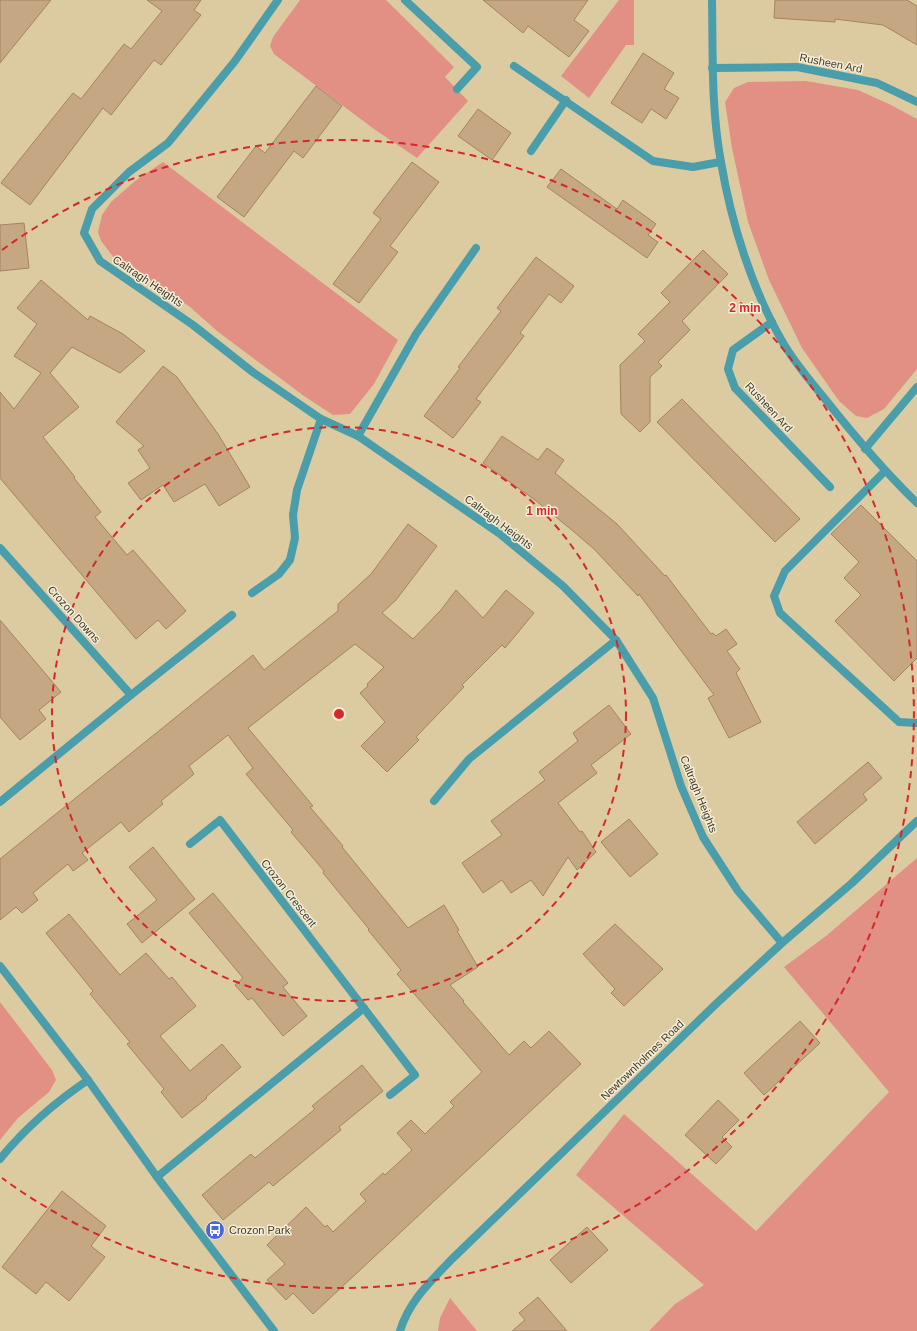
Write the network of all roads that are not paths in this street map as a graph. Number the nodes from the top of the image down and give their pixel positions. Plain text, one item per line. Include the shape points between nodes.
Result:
1 (278, 0) edge
2 (405, 0) edge
3 (712, 0) edge
4 (514, 66) dead end
5 (712, 68) junction
6 (457, 89) dead end
7 (566, 100) junction
8 (917, 102) edge
9 (531, 151) dead end
10 (720, 162) junction
11 (476, 248) dead end
12 (772, 322) junction
13 (917, 387) edge
14 (321, 419) junction
15 (358, 436) junction
16 (865, 449) junction
17 (885, 471) junction
18 (830, 487) dead end
19 (917, 503) edge
20 (0, 548) edge
21 (252, 593) dead end
22 (232, 615) dead end
23 (616, 640) junction
24 (131, 695) junction
25 (917, 723) edge
26 (434, 801) dead end
27 (0, 802) edge
28 (917, 821) edge
29 (190, 844) dead end
30 (782, 944) junction
31 (0, 966) edge
32 (364, 1008) junction
33 (88, 1080) junction
34 (390, 1095) dead end
35 (0, 1159) edge
36 (157, 1177) junction
37 (274, 1331) edge
38 (400, 1331) edge

1 - 14 street, Caltragh Heights via 235,61 168,143 129,172 92,209 84,233 100,261 193,325 254,373
2 - 6 street via 477,67
3 - 5 street
4 - 7 street
5 - 8 street, Rusheen Ard via 797,66 877,84
5 - 10 street
7 - 9 street
7 - 10 street via 653,161 693,167
10 - 12 street via 731,215 747,263
11 - 15 street via 416,334
12 - 16 street via 803,371
12 - 18 street, Rusheen Ard via 733,350 728,369 735,388
13 - 16 street
14 - 15 street, Caltragh Heights
14 - 21 street via 297,490 292,515 295,538 290,560 279,574
15 - 23 street, Caltragh Heights via 500,534 563,586
16 - 17 street
17 - 19 street
17 - 25 street via 785,571 774,596 780,613 899,722
20 - 24 street, Crozon Downs
22 - 24 street
23 - 26 street via 469,759
23 - 30 street, Caltragh Heights via 653,698 682,786 703,837 738,891
24 - 27 street
28 - 30 street, Newtownholmes Road via 852,883
29 - 32 street, Crozon Crescent via 220,820
30 - 38 street, Newtownholmes Road via 717,1003 452,1259 418,1295
31 - 33 street
32 - 34 street, Crozon Crescent via 415,1075
32 - 36 street
33 - 35 street via 38,1118
33 - 36 street
36 - 37 street

